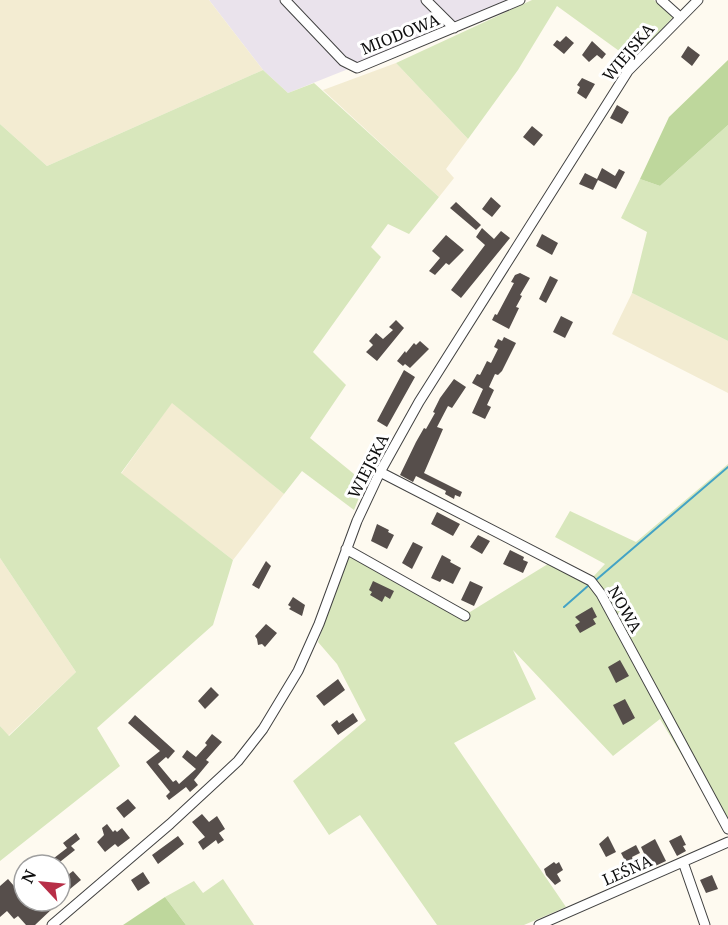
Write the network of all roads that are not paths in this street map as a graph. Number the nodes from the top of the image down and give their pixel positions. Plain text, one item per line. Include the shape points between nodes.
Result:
1 (285, 0) edge
2 (426, 0) edge
3 (520, 0) edge
4 (661, 0) edge
5 (698, 0) edge
6 (680, 17) junction
7 (454, 28) junction
8 (380, 472) junction
9 (346, 549) junction
10 (465, 616) dead end
11 (728, 829) edge
12 (728, 842) edge
13 (683, 862) junction
14 (52, 925) edge
15 (539, 925) edge
16 (705, 925) edge

1 - 7 street, MIODOWA via 343,61 357,68
2 - 7 street
3 - 7 street, MIODOWA
4 - 6 street
5 - 6 street, WIEJSKA
6 - 8 street, WIEJSKA via 638,60 614,92 419,402
8 - 9 street, WIEJSKA
8 - 11 street, NOWA via 591,581
9 - 10 street
9 - 14 street, WIEJSKA via 298,671 276,710 238,761
12 - 13 street, LEŚNA
13 - 15 street, LEŚNA
13 - 16 street

